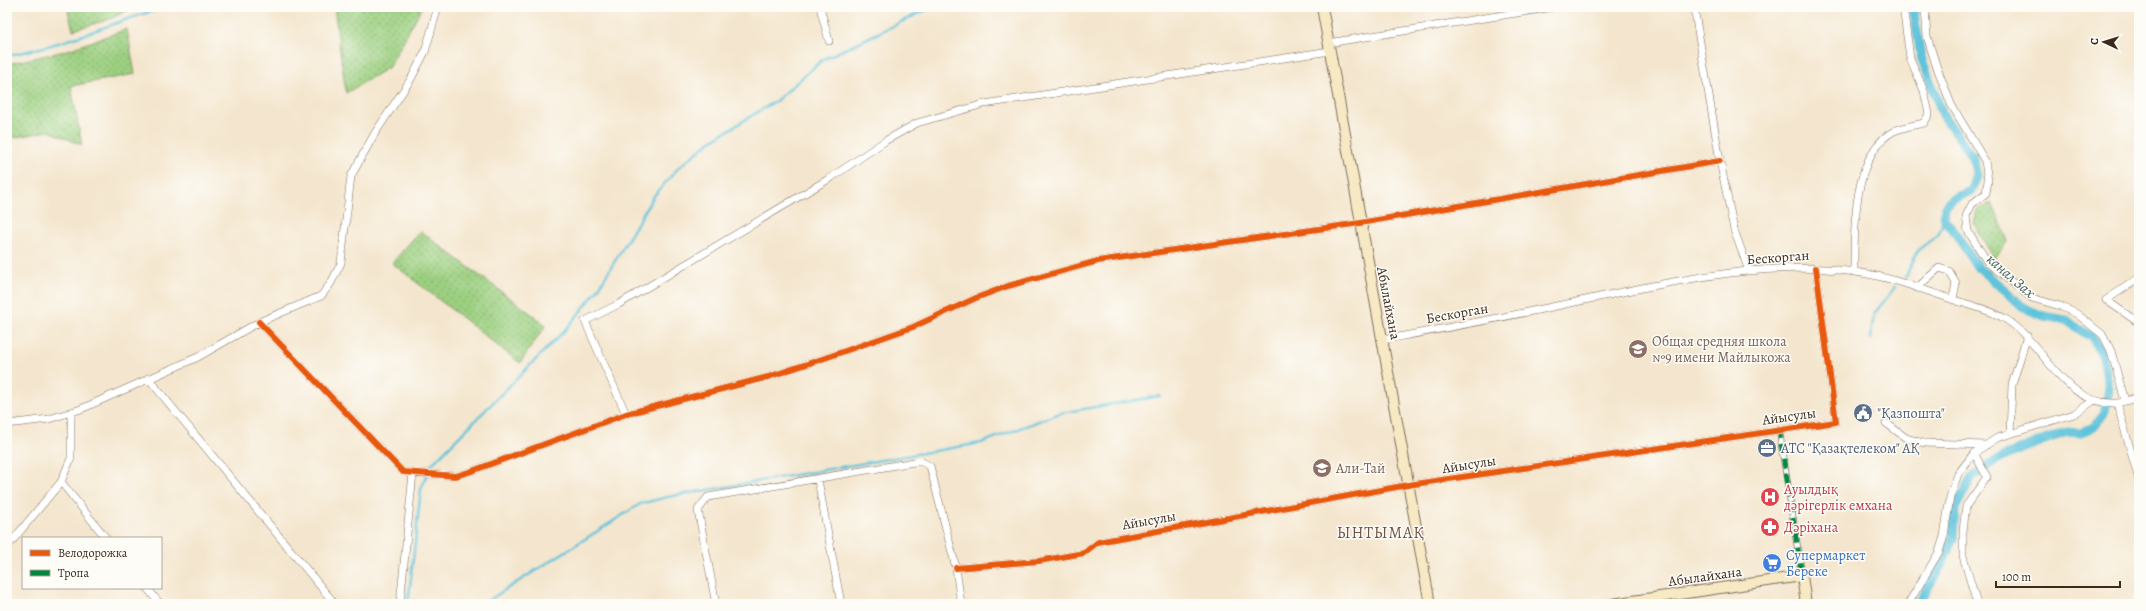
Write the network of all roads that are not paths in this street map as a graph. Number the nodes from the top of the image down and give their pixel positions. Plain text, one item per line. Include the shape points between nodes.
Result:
1 (438, 7) edge
2 (820, 7) edge
3 (1322, 7) edge
4 (1554, 7) edge
5 (1694, 7) edge
6 (1903, 7) edge
7 (1925, 7) edge
8 (829, 41) dead end
9 (1329, 47) junction
10 (1720, 161) junction
11 (1360, 223) junction
12 (1816, 268) junction
13 (1749, 271) junction
14 (1854, 272) junction
15 (2139, 278) edge
16 (1917, 288) junction
17 (1953, 299) junction
18 (259, 322) junction
19 (2139, 323) edge
20 (2027, 336) junction
21 (1382, 340) junction
22 (148, 378) junction
23 (2139, 396) edge
24 (2093, 401) junction
25 (2125, 401) junction
26 (2117, 403) junction
27 (71, 412) junction
28 (626, 414) junction
29 (1886, 423) dead end
30 (7, 424) edge
31 (1779, 429) junction
32 (2010, 434) junction
33 (1986, 445) junction
34 (1974, 454) junction
35 (413, 473) junction
36 (818, 480) junction
37 (2139, 480) edge
38 (61, 482) junction
39 (1408, 485) junction
40 (105, 537) edge
41 (7, 547) edge
42 (956, 568) junction
43 (1802, 576) junction
44 (148, 589) edge
45 (160, 604) edge
46 (334, 604) edge
47 (400, 604) edge
48 (716, 604) edge
49 (841, 604) edge
50 (961, 604) edge
51 (1430, 604) edge
52 (1612, 604) edge
53 (1806, 604) edge
54 (1908, 604) edge
55 (1977, 604) edge

1 - 18 street via 425,52 351,176 340,263 331,284 321,296
2 - 8 street
3 - 9 main road, Абылайхана
4 - 9 street
5 - 10 street
6 - 14 street via 1910,58 1924,91 1929,114 1924,123 1894,131 1879,144 1865,169 1854,218
7 - 25 street via 1927,36 1951,104 1985,162 1988,181 1986,194 1972,204 1966,216 1968,231 1988,263 2032,298 2077,314 2103,335 2111,351
9 - 11 main road, Абылайхана
9 - 28 street via 984,104 917,123 832,177 585,322
10 - 11 street
10 - 13 street via 1734,230
11 - 21 main road, Абылайхана
11 - 28 street via 1098,261 1056,271 1002,289 913,327 768,377
12 - 13 street, Бескорган
12 - 14 street, Бескорган
12 - 31 street, Айысулы via 1836,422
13 - 21 street, Бескорган via 1676,281 1498,319
14 - 16 street, Бескорган via 1891,279
15 - 19 street via 2106,300
16 - 17 street, Бескорган
16 - 17 street via 1938,268 1949,271 1956,283
17 - 20 street, Бескорган via 2006,319
18 - 22 street via 198,357
18 - 35 street via 403,472
20 - 24 street, Бескорган via 2070,386
20 - 32 street via 2012,384
21 - 39 main road, Абылайхана
22 - 27 street
22 - 46 street
23 - 25 street, Бескорган
24 - 26 street, Бескорган
24 - 32 street via 2074,414
25 - 26 street, Бескорган
26 - 37 street
27 - 30 street via 49,419
27 - 38 street via 71,458
28 - 35 street via 456,476
29 - 33 street via 1906,438 1924,443
31 - 39 street, Айысулы
31 - 43 street
32 - 33 street
33 - 34 street
34 - 54 street via 1958,474 1950,497 1939,552
34 - 55 street via 1986,476 1966,506 1963,556
35 - 47 street
36 - 42 street via 920,461 930,466
36 - 48 street via 708,497 698,510
36 - 49 street
38 - 40 street
38 - 41 street
39 - 42 street, Айысулы via 1098,542 1084,553 1039,561
39 - 51 main road, Абылайхана
42 - 50 street
43 - 52 main road, Абылайхана
43 - 53 main road
44 - 45 street

